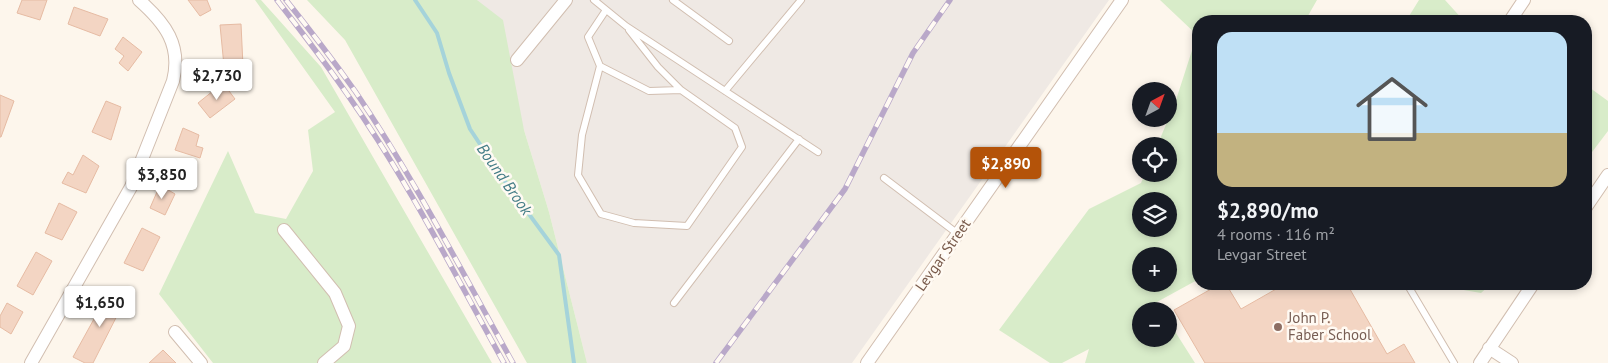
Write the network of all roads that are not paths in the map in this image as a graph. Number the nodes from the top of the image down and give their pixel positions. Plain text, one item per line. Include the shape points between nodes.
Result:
1 (139, 0) edge
2 (566, 0) edge
3 (594, 0) edge
4 (673, 0) edge
5 (801, 0) edge
6 (1122, 0) edge
7 (1524, 0) edge
8 (606, 10) junction
9 (1514, 15) edge
10 (626, 26) junction
11 (729, 41) dead end
12 (517, 60) dead end
13 (600, 66) junction
14 (680, 90) junction
15 (725, 90) junction
16 (799, 139) junction
17 (818, 152) dead end
18 (1608, 175) edge
19 (884, 178) dead end
20 (1592, 198) edge
21 (284, 230) dead end
22 (958, 234) junction
23 (1411, 290) edge
24 (1529, 290) edge
25 (674, 303) dead end
26 (175, 332) dead end
27 (1489, 348) junction
28 (31, 363) edge
29 (201, 363) edge
30 (324, 363) edge
31 (867, 363) edge
32 (1454, 363) edge
33 (1480, 363) edge
34 (1512, 363) edge

1 - 28 street via 169,32 176,66 173,81 130,187
2 - 12 street
3 - 8 lane
4 - 11 lane
5 - 15 lane
6 - 22 street, Levgar Street
7 - 9 street
8 - 10 lane
8 - 13 lane via 588,37
10 - 14 lane
10 - 15 lane
13 - 14 lane via 649,91
13 - 14 lane via 582,135 578,175 601,214 634,224 687,226 742,146 735,128
15 - 16 lane
16 - 17 lane
16 - 25 lane
18 - 20 street
19 - 22 lane
21 - 30 street via 335,293 349,326 344,346
22 - 31 street, Levgar Street
23 - 32 lane
24 - 27 street
26 - 29 street
27 - 33 street
27 - 34 street

